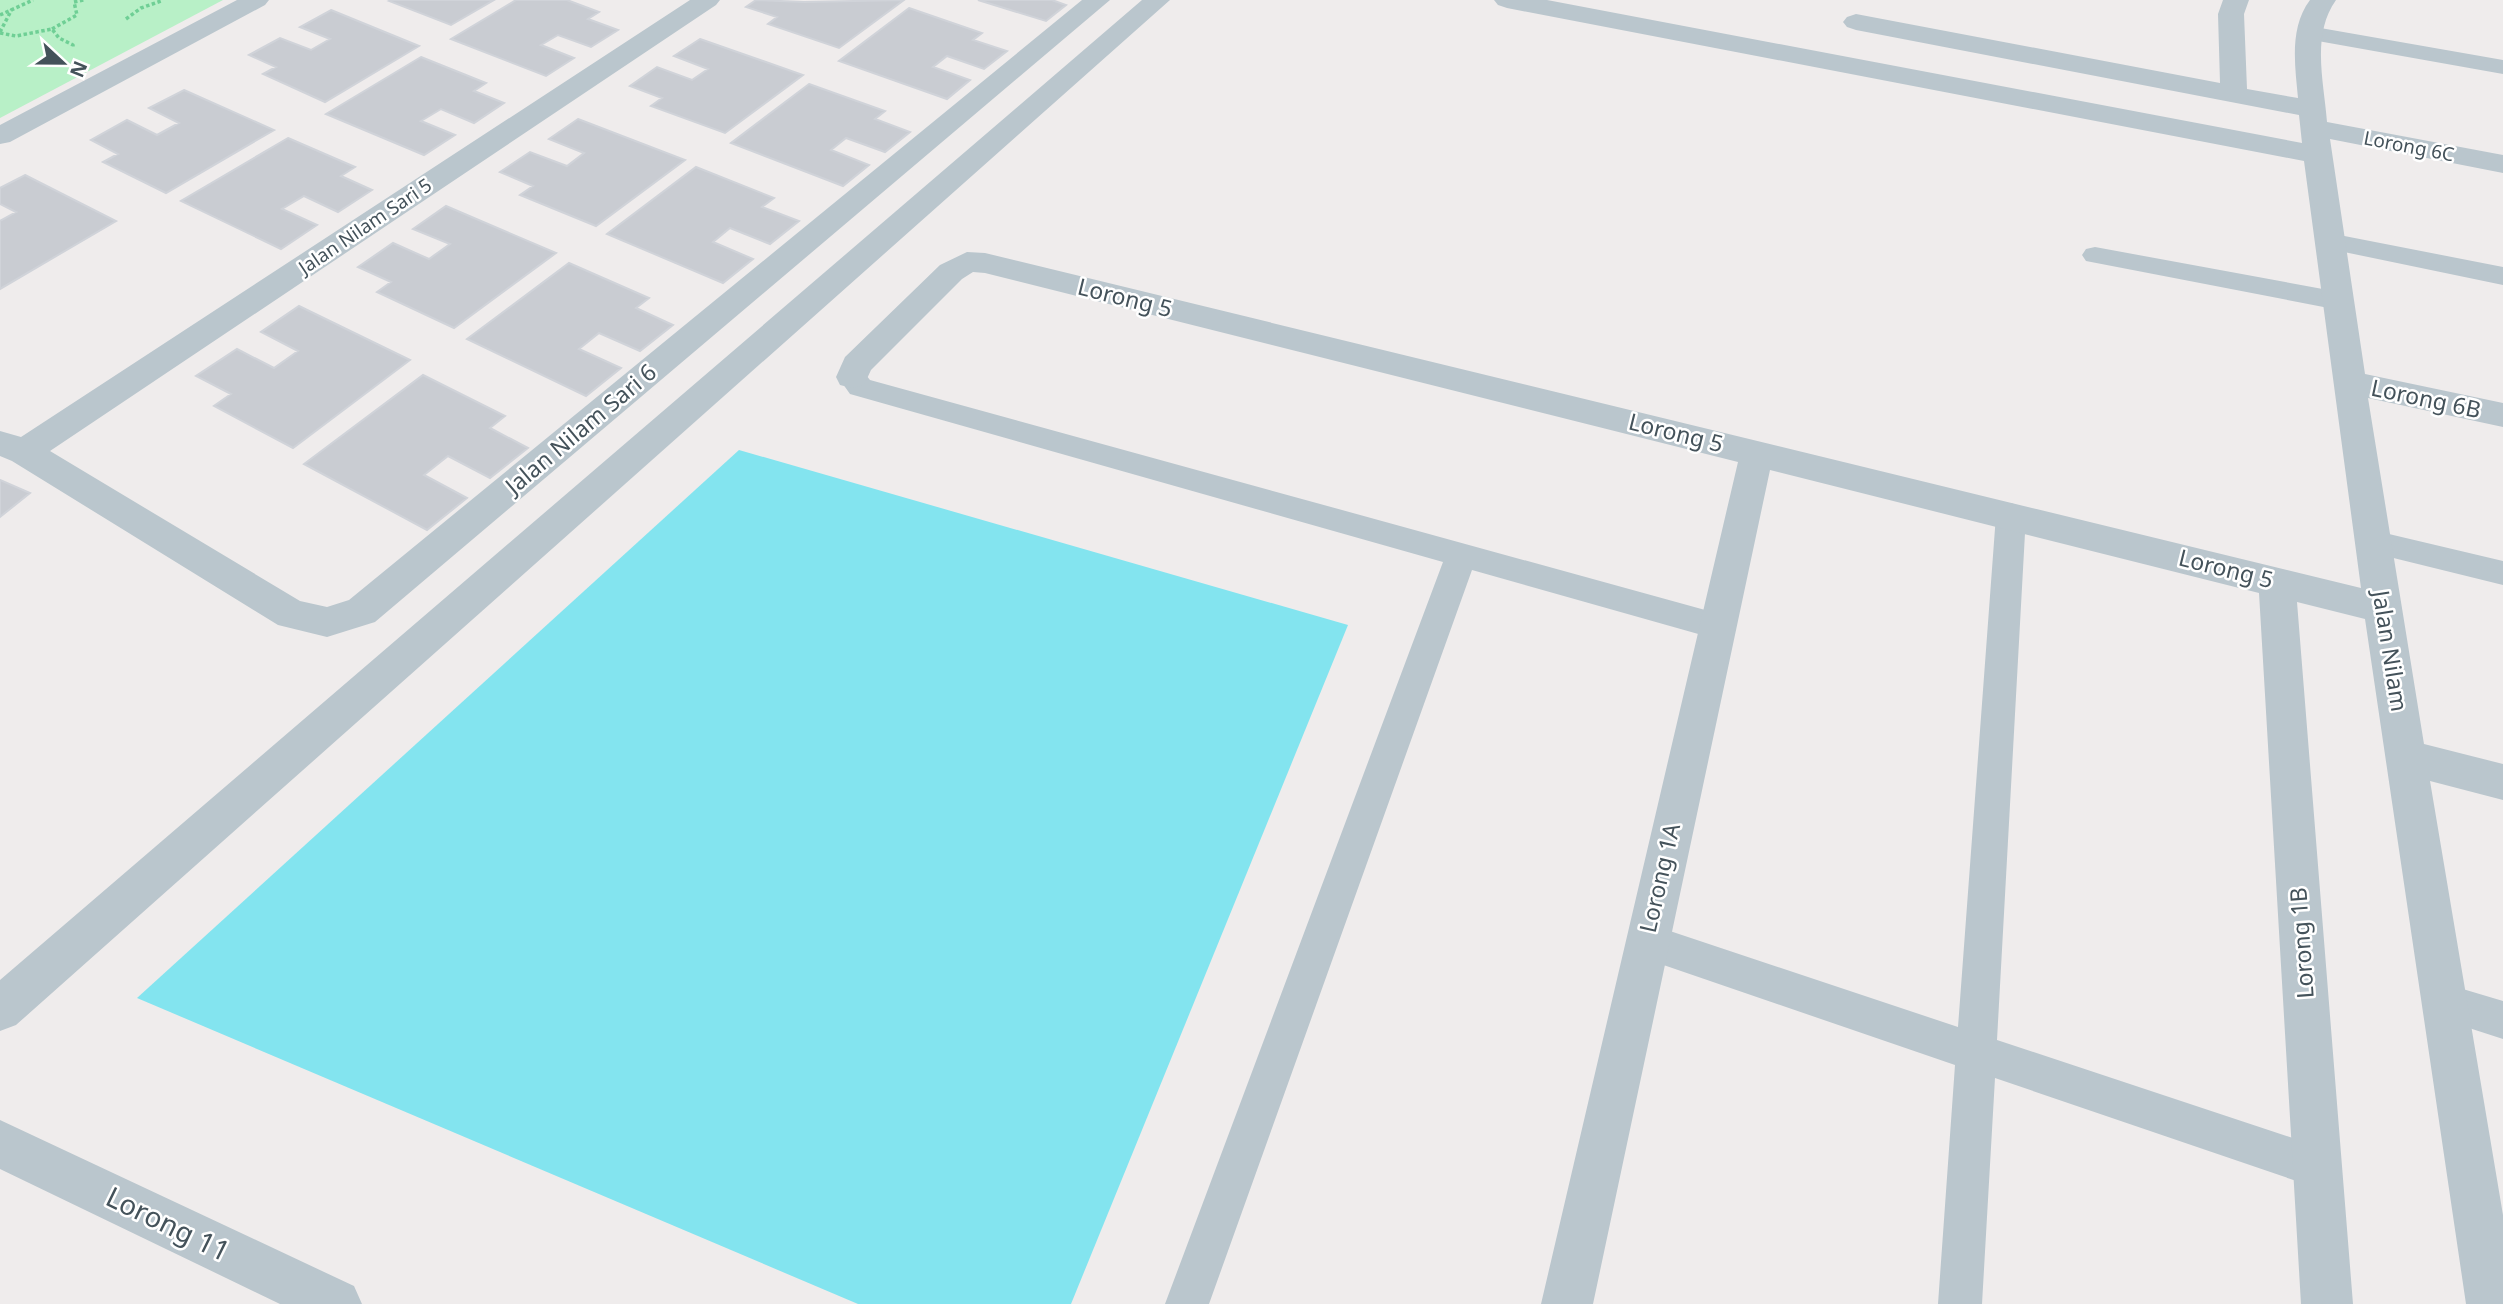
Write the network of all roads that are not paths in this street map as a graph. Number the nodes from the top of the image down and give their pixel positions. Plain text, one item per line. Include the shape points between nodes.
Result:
1 (256, 0) edge
2 (706, 0) edge
3 (1097, 0) edge
4 (1157, 0) edge
5 (1507, 0) edge
6 (2230, 1) edge
7 (1859, 11) edge
8 (2316, 17) edge
9 (1847, 65) junction
10 (2503, 67) edge
11 (2234, 94) junction
12 (2315, 131) junction
13 (0, 136) edge
14 (2503, 164) edge
15 (2329, 241) junction
16 (2095, 255) dead end
17 (2503, 276) edge
18 (2339, 301) junction
19 (852, 377) joint
20 (2349, 382) junction
21 (2503, 415) edge
22 (12, 448) edge
23 (1757, 453) junction
24 (2011, 516) junction
25 (2372, 542) junction
26 (1461, 556) junction
27 (2503, 573) edge
28 (2277, 582) junction
29 (2384, 609) junction
30 (1716, 626) junction
31 (2406, 757) junction
32 (2503, 782) edge
33 (1646, 941) junction
34 (2446, 1003) junction
35 (0, 1009) edge
36 (2503, 1020) edge
37 (1975, 1052) junction
38 (0, 1144) edge
39 (2317, 1167) junction
40 (336, 1304) edge
41 (1187, 1304) edge
42 (1567, 1304) edge
43 (1960, 1304) edge
44 (2327, 1304) edge
45 (2492, 1304) edge

1 - 13 street
2 - 22 street, Jalan Nilam Sari 5
3 - 22 street, Jalan Nilam Sari 6 via 362,611 327,622 291,614
4 - 35 street
5 - 9 street
6 - 11 street
7 - 9 street
7 - 11 street
8 - 10 lane
8 - 12 street, Jalan Nilam
9 - 12 street
11 - 12 street
12 - 14 street, Lorong 6C
12 - 15 street, Jalan Nilam
15 - 17 lane
15 - 18 street, Jalan Nilam
16 - 18 lane
18 - 20 street, Jalan Nilam
19 - 23 street, Lorong 5 via 857,365 951,272 967,262
19 - 26 lane via 860,387
20 - 21 street, Lorong 6B
20 - 25 street, Jalan Nilam
23 - 24 street, Lorong 5
23 - 30 street, Lorong 1A
24 - 28 street, Lorong 5
24 - 37 lane
25 - 27 lane
25 - 29 street, Jalan Nilam
26 - 30 lane
26 - 41 lane
28 - 29 street, Lorong 5
28 - 39 street, Lorong 1B
29 - 31 street, Jalan Nilam
30 - 33 street, Lorong 1A
31 - 32 street
31 - 34 street, Jalan Nilam
33 - 37 lane
33 - 42 street, Lorong 1A
34 - 36 lane
34 - 45 street, Jalan Nilam
37 - 39 lane
37 - 43 lane
38 - 40 street, Lorong 11
39 - 44 street, Lorong 1B

